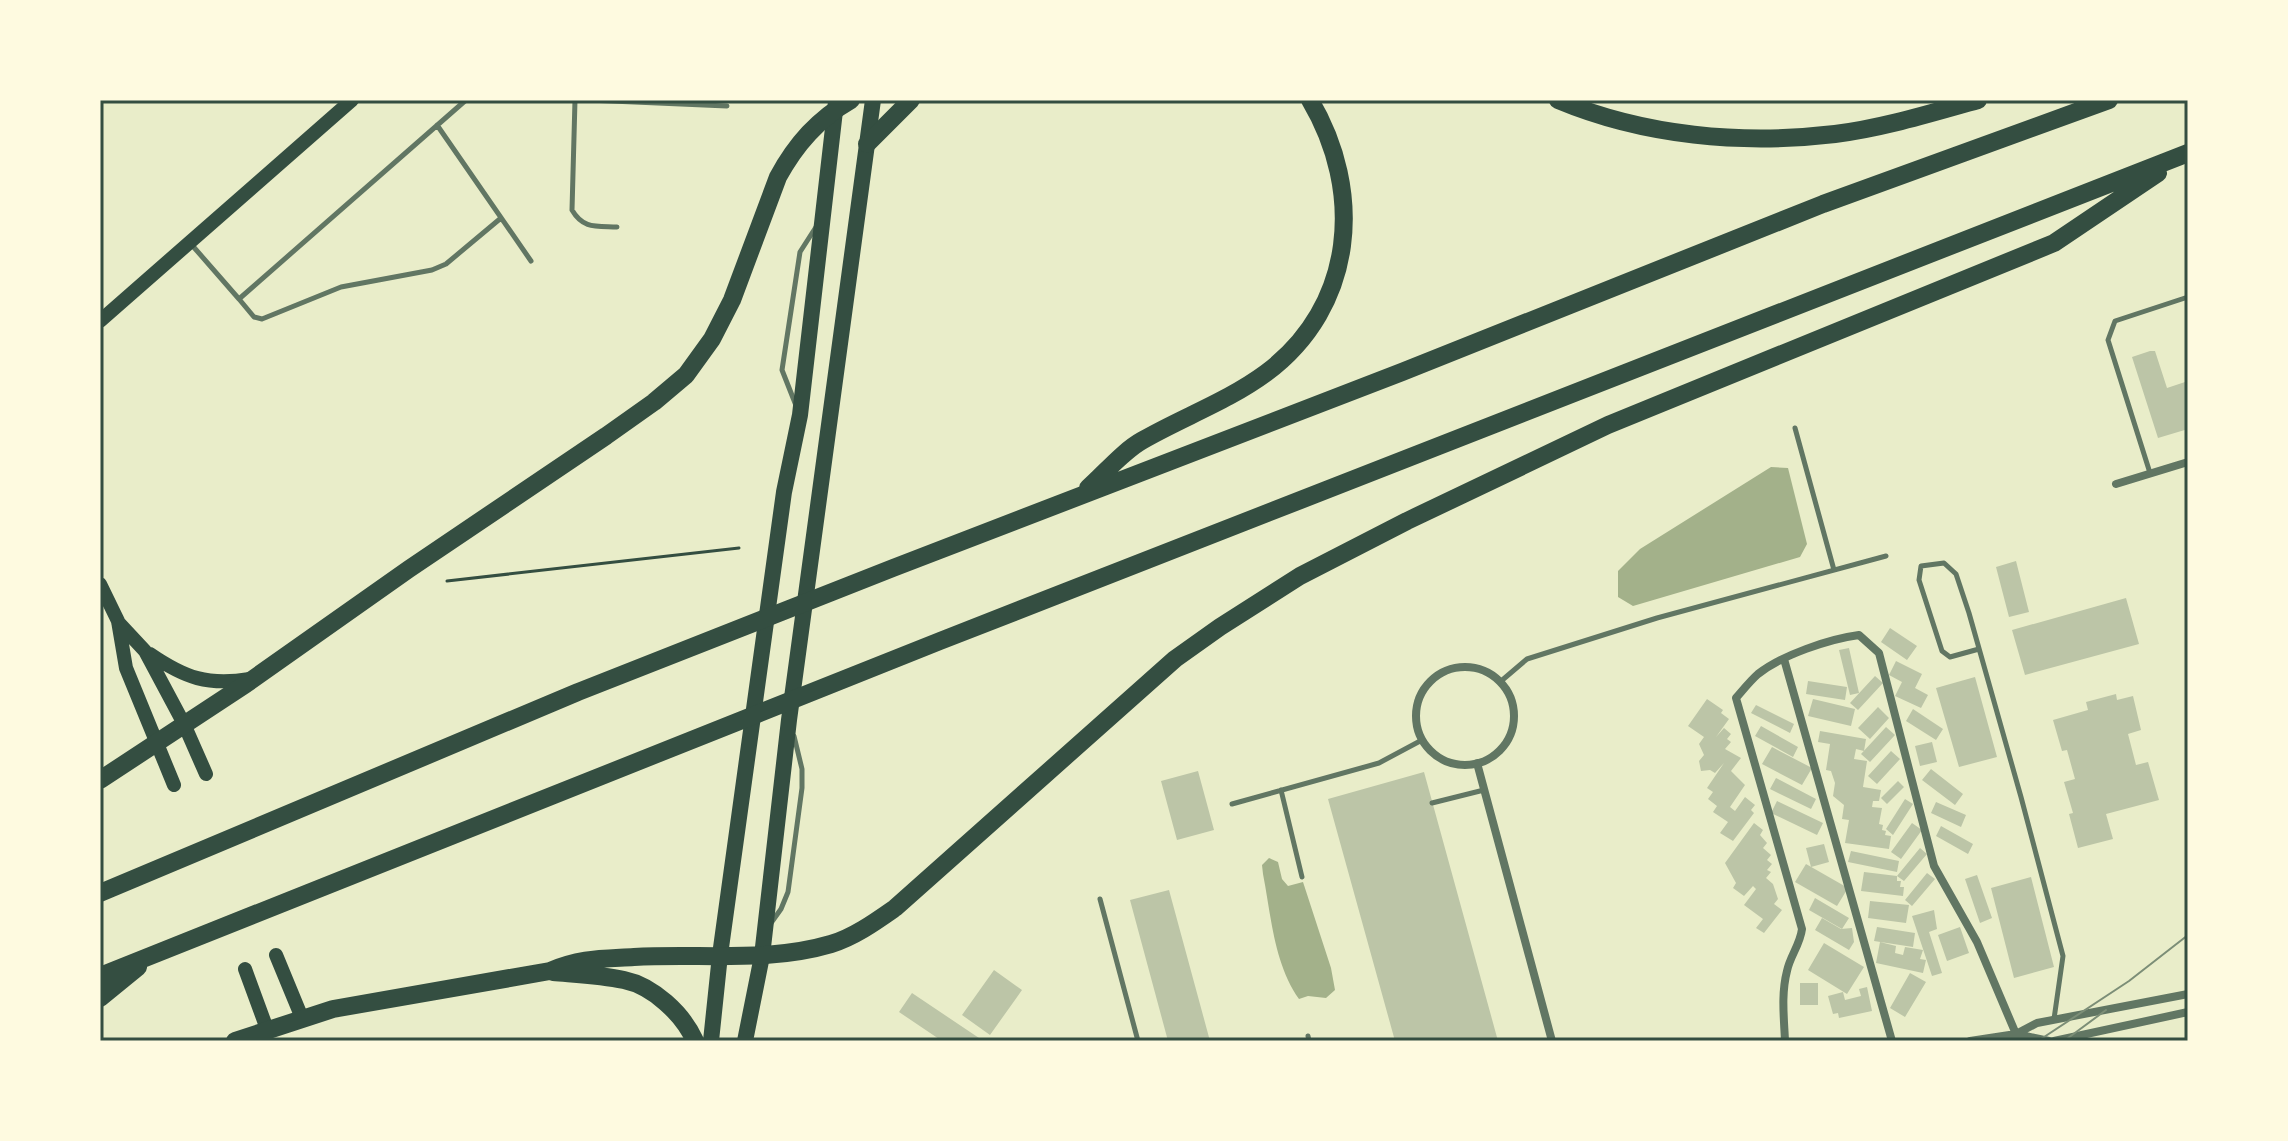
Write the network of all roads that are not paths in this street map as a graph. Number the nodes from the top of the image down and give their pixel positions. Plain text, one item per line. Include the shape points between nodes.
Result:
1 (352, 100) edge
2 (466, 100) edge
3 (575, 100) edge
4 (588, 100) edge
5 (873, 100) edge
6 (911, 100) edge
7 (1310, 100) edge
8 (1558, 100) edge
9 (1978, 100) edge
10 (2109, 100) edge
11 (840, 103) edge
12 (727, 106) dead end
13 (437, 125) junction
14 (867, 144) junction
15 (2188, 153) edge
16 (823, 216) junction
17 (501, 218) junction
18 (617, 227) dead end
19 (190, 242) junction
20 (531, 261) dead end
21 (2188, 297) edge
22 (239, 299) junction
23 (100, 321) edge
24 (800, 415) junction
25 (1795, 428) dead end
26 (2188, 462) edge
27 (2150, 473) junction
28 (2116, 484) dead end
29 (1080, 496) junction
30 (1886, 556) dead end
31 (1834, 570) junction
32 (100, 584) edge
33 (118, 621) junction
34 (1979, 649) junction
35 (145, 651) junction
36 (1784, 659) junction
37 (254, 678) junction
38 (1500, 682) junction
39 (184, 724) junction
40 (1422, 740) junction
41 (157, 742) junction
42 (1477, 763) junction
43 (206, 774) dead end
44 (100, 780) edge
45 (174, 785) dead end
46 (1281, 790) junction
47 (1484, 790) junction
48 (1432, 803) dead end
49 (1232, 804) dead end
50 (1302, 877) dead end
51 (100, 893) edge
52 (1100, 899) dead end
53 (276, 955) dead end
54 (720, 955) junction
55 (762, 956) junction
56 (150, 957) junction
57 (245, 969) dead end
58 (550, 971) junction
59 (100, 976) edge
60 (2188, 994) edge
61 (100, 998) edge
62 (2188, 1012) edge
63 (302, 1018) junction
64 (2054, 1020) junction
65 (267, 1029) junction
66 (2016, 1034) junction
67 (2000, 1039) edge
68 (235, 1041) edge
69 (695, 1041) edge
70 (711, 1041) edge
71 (745, 1041) edge
72 (1138, 1041) edge
73 (1552, 1041) edge
74 (1785, 1041) edge
75 (1892, 1041) edge
76 (1970, 1041) edge
77 (2051, 1041) edge

1 - 19 main road
2 - 13 lane
3 - 18 lane via 572,210 590,226
4 - 12 lane
5 - 14 main road
6 - 14 highway
7 - 29 highway via 1334,150 1345,209 1336,277 1323,306 1308,331 1267,372 1139,442
8 - 9 highway via 1638,126 1787,138 1837,134
10 - 29 highway via 1823,204
11 - 16 main road
11 - 37 highway via 788,159 732,300 686,375
13 - 17 lane
13 - 22 lane
14 - 55 main road
15 - 55 highway via 2054,243 1608,425 1300,576 1175,659 866,928 833,944
15 - 56 highway
16 - 24 main road
16 - 24 lane via 800,252 782,370
17 - 20 lane
17 - 22 lane via 432,270 341,287 262,319
19 - 22 lane
19 - 23 main road
21 - 27 lane via 2115,321 2108,340
24 - 54 main road via 784,492
25 - 31 lane
26 - 27 street
27 - 28 street
29 - 51 highway via 578,692
30 - 31 lane
31 - 38 lane via 1527,659
32 - 33 main road
33 - 35 main road
33 - 41 main road via 126,668
34 - 34 lane via 1956,574 1944,563 1921,566 1919,580 1942,651 1950,657
34 - 64 lane via 2063,956
35 - 37 main road via 185,675 213,683
35 - 39 main road
36 - 66 street via 1859,635 1879,653 1934,866 1977,942
36 - 74 street via 1758,674 1736,698 1802,929 1785,981
36 - 75 street
37 - 39 highway
38 - 40 street via 1473,668 1440,673 1418,699 1415,715
38 - 42 street via 1509,695 1513,725 1499,752
39 - 41 highway
39 - 43 main road
40 - 42 street via 1454,765
40 - 46 lane via 1379,763
41 - 44 highway
41 - 45 main road
42 - 47 street
46 - 49 lane
46 - 50 lane
47 - 48 lane
47 - 73 street
52 - 72 lane
53 - 63 main road
54 - 55 highway
54 - 58 highway via 576,960
54 - 70 main road
55 - 71 main road
56 - 59 highway
56 - 61 highway
57 - 65 main road
58 - 63 highway
58 - 69 highway via 626,980 645,989 669,1005
60 - 64 street
62 - 77 street
63 - 65 highway
64 - 66 street
65 - 68 highway
66 - 67 street
66 - 77 street
67 - 76 street

